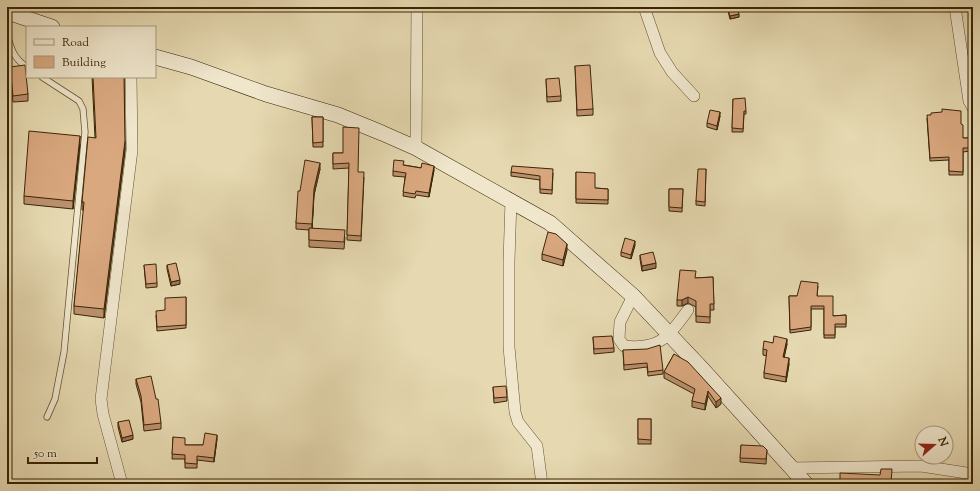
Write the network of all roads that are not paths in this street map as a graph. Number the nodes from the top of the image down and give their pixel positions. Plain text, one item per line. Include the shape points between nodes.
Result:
1 (417, 7) edge
2 (644, 7) edge
3 (955, 7) edge
4 (7, 12) edge
5 (49, 26) edge
6 (7, 34) edge
7 (156, 57) edge
8 (26, 66) edge
9 (44, 78) edge
10 (131, 78) edge
11 (694, 96) dead end
12 (973, 108) edge
13 (416, 148) junction
14 (511, 200) junction
15 (633, 296) junction
16 (688, 310) dead end
17 (669, 333) junction
18 (47, 417) dead end
19 (791, 468) junction
20 (973, 474) edge
21 (122, 484) edge
22 (542, 484) edge
23 (806, 484) edge

1 - 13 street
2 - 11 street via 660,53 672,72
3 - 12 street via 969,101
4 - 5 main road
6 - 8 lane via 12,53
7 - 13 main road via 338,115
9 - 18 lane via 79,101 83,109 85,132 64,352 55,399
10 - 21 street via 132,150 101,399
13 - 14 main road
14 - 15 main road via 566,235
14 - 22 street via 509,347 515,412 518,422 537,446
15 - 17 main road
15 - 17 street via 620,322 620,343 624,346 646,347 656,344
16 - 17 street
17 - 19 main road
19 - 20 street via 921,466
19 - 23 main road

